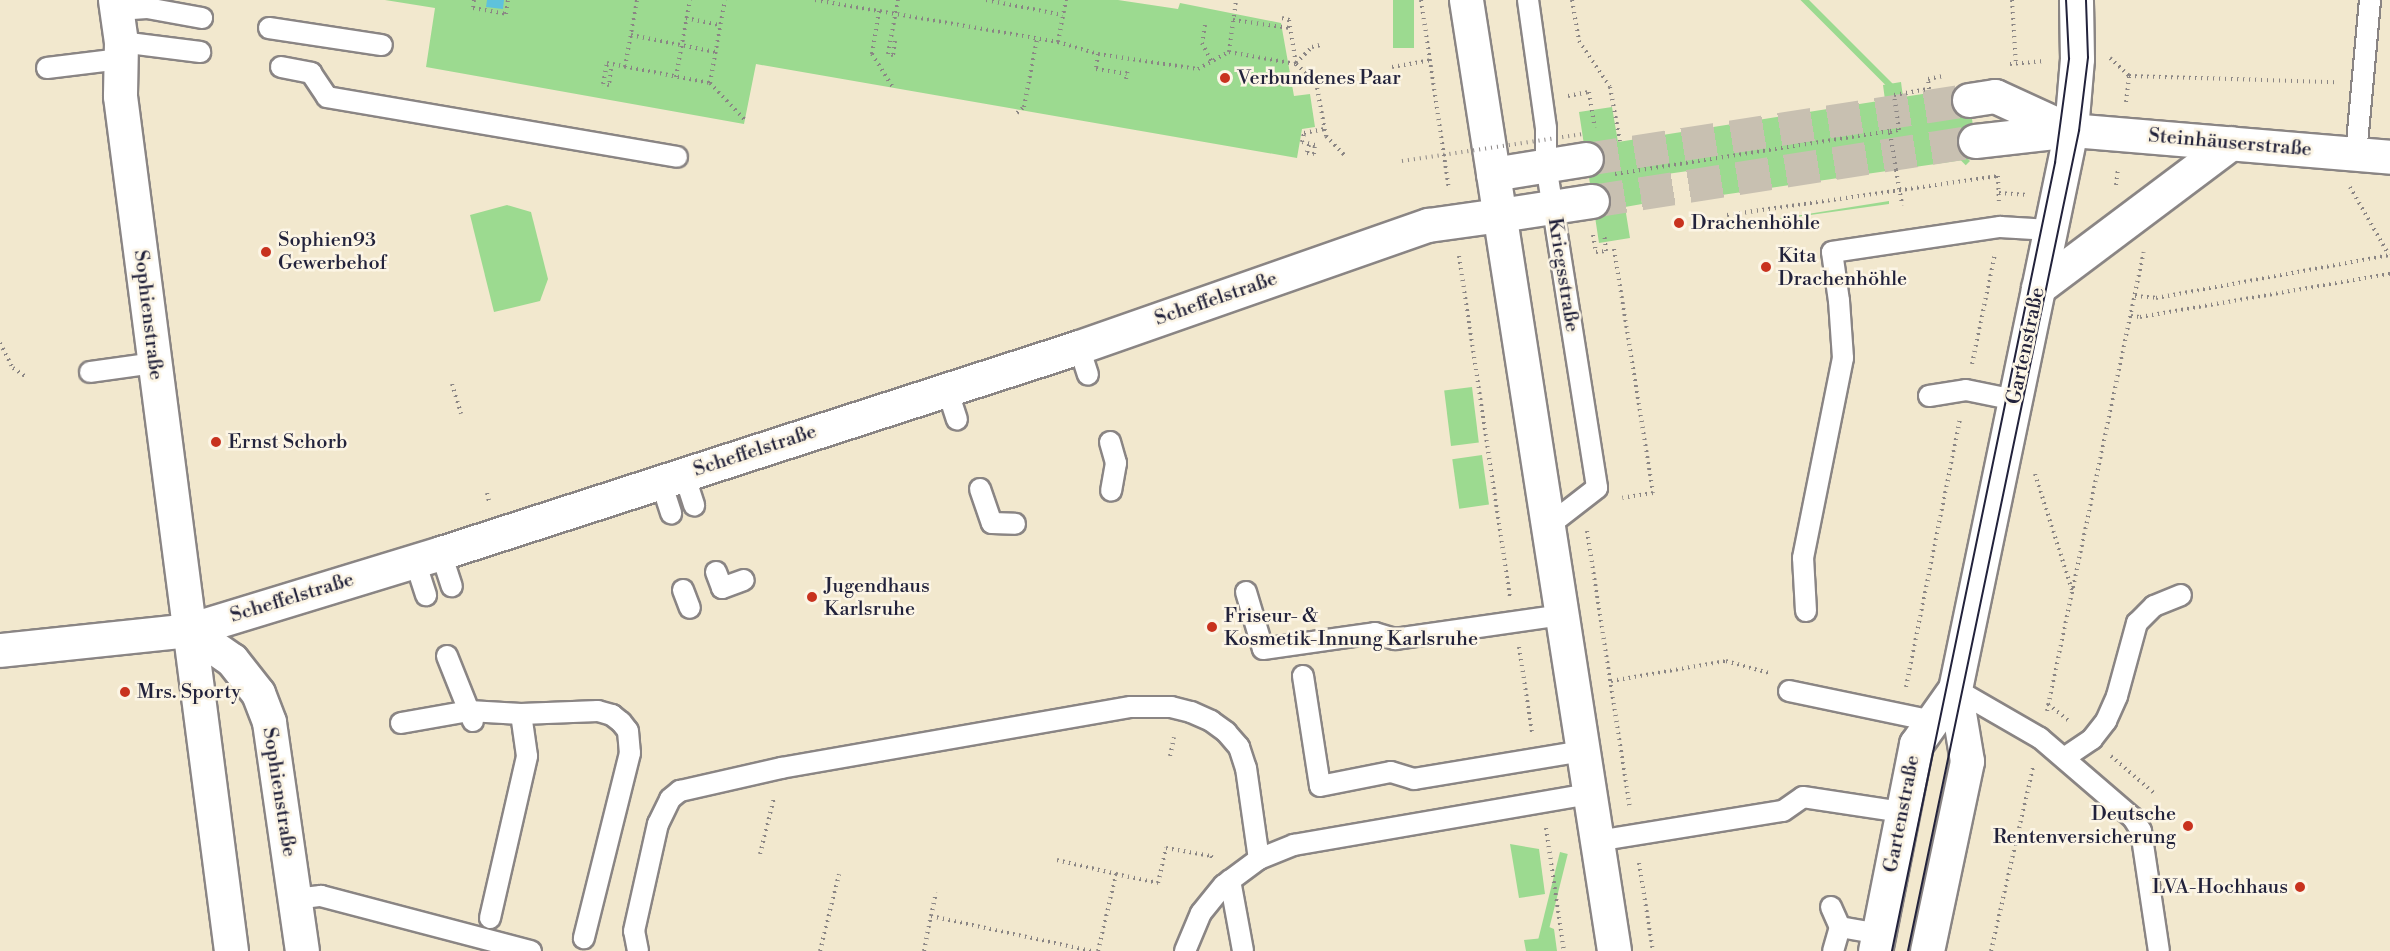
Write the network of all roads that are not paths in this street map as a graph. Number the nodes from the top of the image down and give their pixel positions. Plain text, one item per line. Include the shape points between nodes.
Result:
1 (1466, 0) edge
2 (1528, 0) edge
3 (2076, 0) edge
4 (2370, 0) edge
5 (202, 18) dead end
6 (118, 28) edge
7 (269, 28) dead end
8 (382, 45) dead end
9 (200, 52) dead end
10 (281, 67) dead end
11 (47, 68) dead end
12 (1969, 100) tunnel mouth
13 (2071, 130) junction
14 (1975, 141) tunnel mouth
15 (2231, 143) junction
16 (2343, 153) junction
17 (1594, 156) tunnel mouth
18 (678, 157) dead end
19 (2390, 157) edge
20 (1546, 165) junction
21 (1493, 174) junction
22 (1592, 201) tunnel mouth
23 (1553, 207) junction
24 (1500, 215) junction
25 (2050, 230) junction
26 (2038, 288) junction
27 (154, 363) junction
28 (90, 372) dead end
29 (1929, 396) dead end
30 (2015, 400) junction
31 (1110, 442) dead end
32 (665, 480) junction
33 (980, 489) dead end
34 (1111, 491) dead end
35 (694, 506) dead end
36 (665, 515) dead end
37 (1015, 524) dead end
38 (1548, 526) junction
39 (428, 557) junction
40 (716, 572) dead end
41 (744, 580) dead end
42 (452, 586) dead end
43 (1246, 592) dead end
44 (426, 595) dead end
45 (2181, 595) dead end
46 (1806, 611) dead end
47 (1561, 615) junction
48 (189, 630) junction
49 (0, 649) edge
50 (447, 656) dead end
51 (1303, 676) dead end
52 (1955, 689) junction
53 (1789, 691) road end
54 (521, 714) junction
55 (471, 716) junction
56 (1932, 721) junction
57 (400, 723) dead end
58 (1583, 751) junction
59 (2064, 758) junction
60 (1589, 794) junction
61 (1902, 812) junction
62 (1597, 841) junction
63 (1259, 858) junction
64 (1230, 880) junction
65 (295, 899) junction
66 (1831, 907) dead end
67 (490, 918) dead end
68 (1840, 927) junction
69 (584, 938) dead end
70 (1876, 943) edge
71 (231, 951) edge
72 (302, 951) edge
73 (531, 951) edge
74 (638, 951) edge
75 (1185, 951) edge
76 (1243, 951) edge
77 (1614, 951) edge
78 (1833, 951) edge
79 (1927, 951) edge
80 (2159, 951) edge

1 - 21 street
2 - 20 lane, Kriegsstraße via 1546,128
3 - 13 street, Gartenstraße via 2077,59
4 - 16 lane via 2363,82
5 - 6 lane via 147,8
6 - 9 lane
6 - 11 lane
6 - 27 street, Sophienstraße via 120,96
7 - 8 lane
10 - 18 lane via 311,73 327,96
12 - 13 street, Steinhäuserstraße via 1995,96
13 - 14 street, Steinhäuserstraße
13 - 15 street, Steinhäuserstraße
13 - 25 street, Gartenstraße
15 - 16 street, Steinhäuserstraße
15 - 26 street
16 - 19 street, Steinhäuserstraße
17 - 20 street
20 - 21 street
20 - 23 lane, Kriegsstraße
21 - 24 street
22 - 23 street
23 - 24 street
23 - 38 lane, Kriegsstraße via 1597,488
24 - 32 street, Scheffelstraße via 1428,225 1083,361 952,404
24 - 38 street
25 - 26 street, Gartenstraße
25 - 46 lane via 2000,227 1832,252 1843,358 1803,558
26 - 30 street, Gartenstraße
27 - 28 lane
27 - 48 street, Sophienstraße
29 - 30 lane via 1966,390
30 - 52 street, Gartenstraße
31 - 34 lane via 1116,463
32 - 35 lane
32 - 36 lane
32 - 39 street, Scheffelstraße
33 - 37 lane via 992,523
38 - 47 street
39 - 42 lane
39 - 44 lane
39 - 48 street, Scheffelstraße
40 - 41 lane via 722,588
43 - 47 lane via 1263,649 1375,633 1395,639
45 - 59 lane via 2154,606 2137,623 2106,721 2092,739
47 - 58 street
48 - 49 street, Scheffelstraße
48 - 65 street, Sophienstraße via 232,660 258,693 270,722
48 - 71 street, Sophienstraße
50 - 55 lane
51 - 58 lane via 1320,786 1391,772 1414,779
52 - 56 street, Gartenstraße
52 - 59 lane via 2040,738
52 - 79 street, Gartenstraße via 1967,761
53 - 56 lane
54 - 55 lane
54 - 67 lane via 527,756
54 - 69 lane via 598,711 612,715 628,731 630,753
55 - 57 lane
56 - 61 street, Gartenstraße via 1916,744
58 - 60 street
59 - 80 lane via 2133,818 2141,831
60 - 62 street
60 - 63 lane via 1294,844
61 - 62 lane via 1803,796 1783,811
61 - 70 street, Gartenstraße
62 - 77 street
63 - 64 lane
63 - 74 lane via 1251,789 1239,747 1211,721 1171,707 1131,707 693,786 670,799 658,824 633,932
64 - 75 lane via 1201,913
64 - 76 lane
65 - 72 street, Sophienstraße
65 - 73 lane via 321,896
66 - 68 lane
68 - 70 lane
68 - 78 lane

